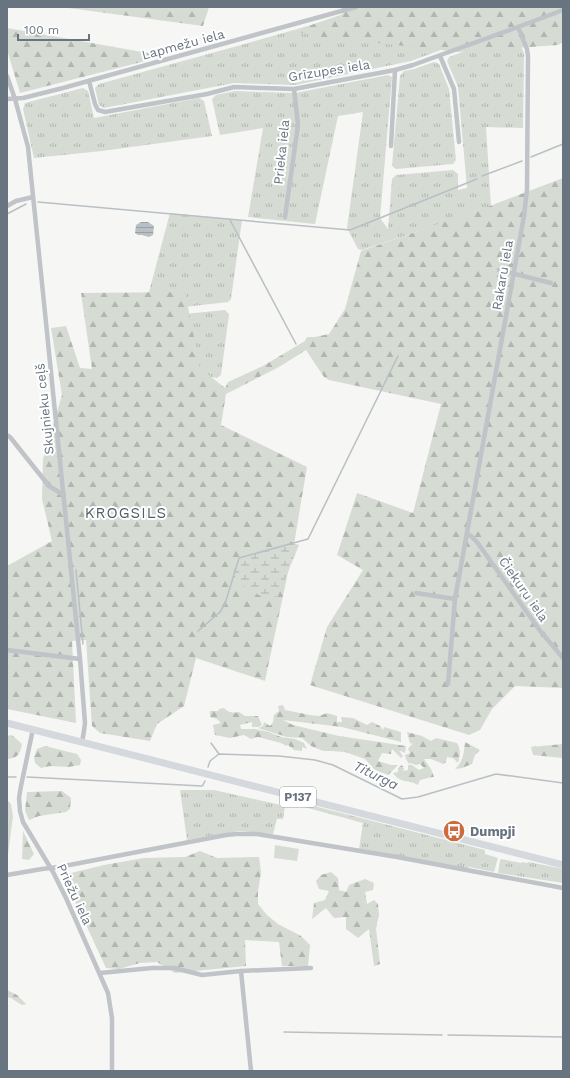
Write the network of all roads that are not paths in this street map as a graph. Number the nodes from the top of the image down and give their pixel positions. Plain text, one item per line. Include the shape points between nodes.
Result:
1 (356, 7) edge
2 (563, 10) edge
3 (518, 27) junction
4 (440, 56) junction
5 (395, 70) junction
6 (7, 76) edge
7 (89, 81) junction
8 (294, 89) junction
9 (7, 99) edge
10 (15, 99) junction
11 (459, 142) dead end
12 (390, 146) dead end
13 (33, 197) junction
14 (7, 206) edge
15 (285, 217) dead end
16 (499, 270) dead end
17 (513, 273) junction
18 (551, 282) dead end
19 (7, 435) edge
20 (64, 495) junction
21 (467, 535) junction
22 (416, 593) dead end
23 (455, 599) junction
24 (7, 650) edge
25 (563, 658) edge
26 (80, 660) junction
27 (448, 684) dead end
28 (7, 723) edge
29 (33, 730) junction
30 (82, 742) junction
31 (563, 865) edge
32 (51, 868) junction
33 (7, 875) edge
34 (563, 888) edge
35 (311, 968) dead end
36 (241, 971) junction
37 (100, 973) junction
38 (112, 1071) edge
39 (251, 1071) edge

1 - 7 street, Lapmežu iela
2 - 3 street, Grīzupes iela
3 - 4 street, Grīzupes iela
3 - 17 street, Rakaru iela via 528,56 527,189
4 - 5 street, Grīzupes iela
4 - 11 street via 454,88
5 - 8 street, Grīzupes iela
5 - 12 street
6 - 10 street, Skujnieku ceļš
7 - 8 street, Grīzupes iela via 98,110 105,112 234,87
7 - 10 street, Lapmežu iela
8 - 15 street, Prieka iela via 298,125
9 - 10 street, Lapmežu iela
10 - 13 street, Skujnieku ceļš via 28,147
13 - 14 street
13 - 20 street, Skujnieku ceļš
16 - 17 street
17 - 18 street
17 - 21 street, Rakaru iela
19 - 20 street via 49,486
20 - 26 street, Skujnieku ceļš
21 - 23 street, Rakaru iela
21 - 25 street, Čiekuru iela via 474,538 540,632
22 - 23 street
23 - 27 street, Rakaru iela
24 - 26 street
26 - 30 street, Skujnieku ceļš via 85,723
28 - 29 main road, P137
29 - 30 main road, P137
29 - 32 street, Priežu iela via 19,798 20,811 23,822
30 - 31 main road, P137
32 - 33 street
32 - 34 street via 226,835 256,834
32 - 37 street, Priežu iela
35 - 36 street
36 - 37 street via 202,975 174,968 152,968
36 - 39 street
37 - 38 street, Priežu iela via 108,993 112,1018

